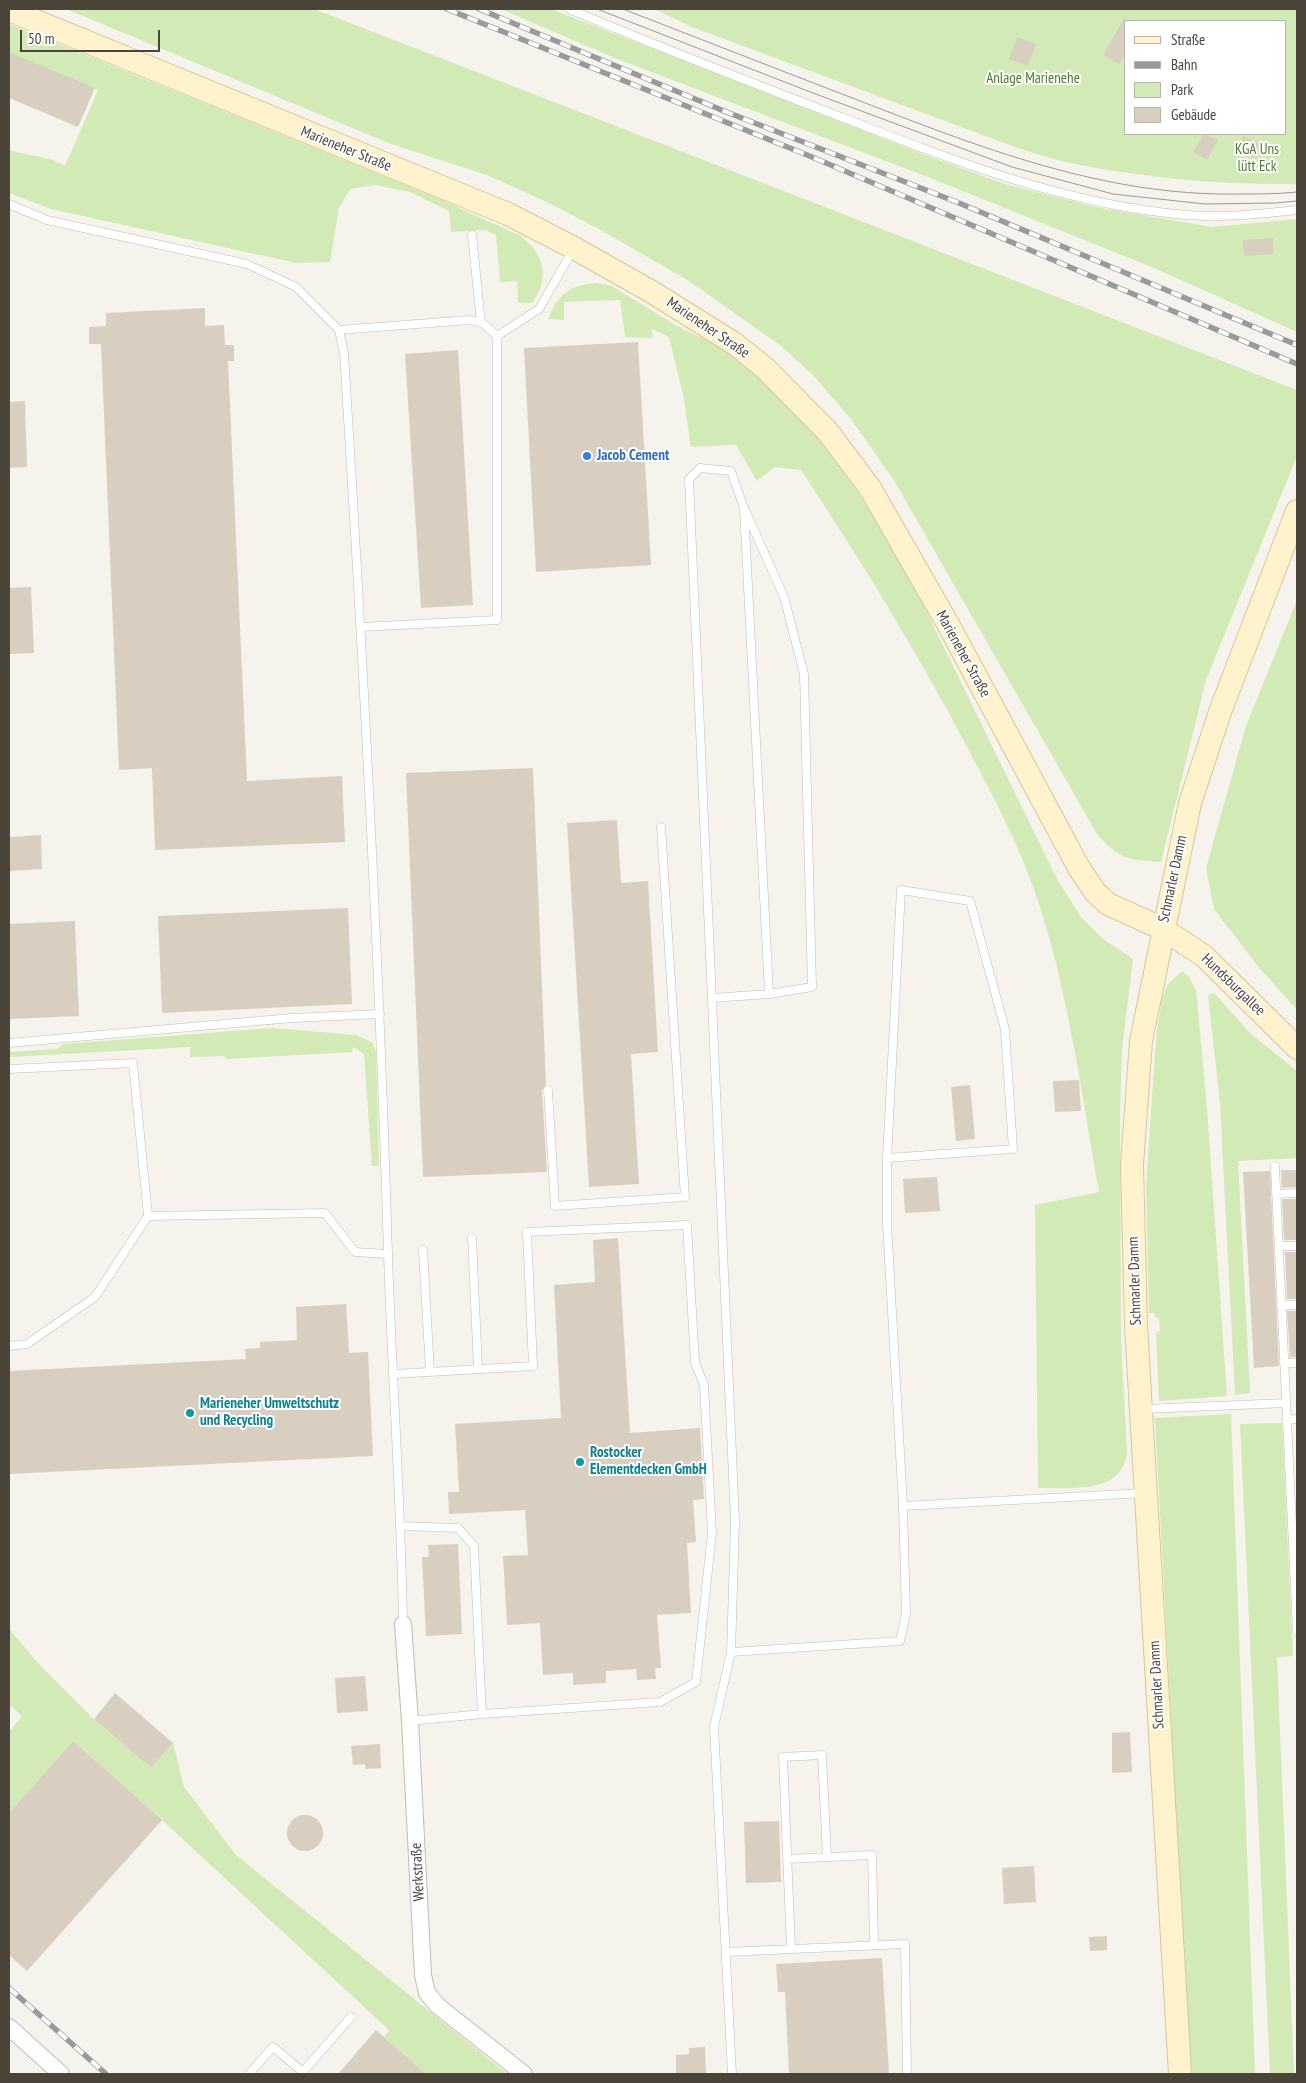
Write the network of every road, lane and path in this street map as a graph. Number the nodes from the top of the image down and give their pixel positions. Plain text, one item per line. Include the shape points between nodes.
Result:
1 (569, 9) edge
2 (9, 10) edge
3 (9, 204) edge
4 (1297, 210) edge
5 (472, 235) dead end
6 (574, 248) junction
7 (482, 323) junction
8 (339, 330) junction
9 (497, 336) junction
10 (744, 508) junction
11 (1297, 511) edge
12 (361, 627) junction
13 (661, 827) dead end
14 (1163, 929) junction
15 (769, 994) junction
16 (712, 998) junction
17 (380, 1014) junction
18 (9, 1044) edge
19 (1297, 1048) edge
20 (9, 1069) edge
21 (548, 1090) dead end
22 (887, 1158) junction
23 (1274, 1166) dead end
24 (1297, 1193) edge
25 (1276, 1194) junction
26 (148, 1216) junction
27 (472, 1238) dead end
28 (1278, 1246) junction
29 (1297, 1246) edge
30 (423, 1250) dead end
31 (388, 1254) junction
32 (1297, 1305) edge
33 (1281, 1306) junction
34 (9, 1346) edge
35 (1297, 1362) edge
36 (1284, 1363) junction
37 (478, 1369) junction
38 (430, 1372) junction
39 (394, 1374) junction
40 (1286, 1403) junction
41 (1142, 1408) junction
42 (1297, 1419) edge
43 (1287, 1420) junction
44 (1293, 1469) edge
45 (1146, 1493) junction
46 (904, 1506) junction
47 (401, 1526) junction
48 (1295, 1526) edge
49 (1296, 1578) edge
50 (403, 1624) joint
51 (1297, 1631) edge
52 (731, 1652) junction
53 (482, 1714) junction
54 (410, 1721) junction
55 (827, 1857) junction
56 (787, 1859) junction
57 (874, 1944) junction
58 (791, 1949) junction
59 (726, 1952) junction
60 (352, 2017) dead end
61 (9, 2027) edge
62 (302, 2073) edge
63 (61, 2074) edge
64 (249, 2074) edge
65 (524, 2074) edge
66 (732, 2074) edge
67 (907, 2074) edge
68 (1180, 2074) edge

1 - 4 lane via 679,55 1017,181 1114,206 1187,216
2 - 6 street, Marieneher Straße via 508,214
3 - 8 lane via 47,220 247,264 296,287
5 - 7 lane
6 - 9 lane via 539,309
6 - 14 street, Marieneher Straße via 735,344 778,380 828,432 870,488 1095,892 1108,904
7 - 8 lane via 470,320
7 - 9 lane
8 - 12 lane via 344,354
9 - 12 lane via 497,620
10 - 15 lane
10 - 15 lane via 784,597 804,674 812,987
10 - 16 lane via 731,471 700,468 689,479
11 - 14 street, Schmarler Damm via 1220,712 1190,803
12 - 17 lane
13 - 21 lane via 685,1197 555,1206
14 - 19 street, Hundsburgallee via 1204,956
14 - 41 street, Schmarler Damm via 1140,1041 1132,1165 1136,1326
15 - 16 lane
16 - 52 lane via 735,1522
17 - 18 lane via 292,1018
17 - 31 lane
20 - 26 lane via 133,1063
22 - 22 lane via 1013,1149 1005,1029 970,901 901,890
22 - 46 lane via 887,1223
23 - 25 lane
24 - 25 lane
25 - 28 lane
26 - 31 lane via 324,1213 355,1252
26 - 34 lane via 95,1298 26,1344
27 - 37 lane
28 - 29 lane
28 - 33 lane
30 - 38 lane
31 - 39 lane
32 - 33 lane
33 - 36 lane
35 - 36 lane
36 - 40 lane
37 - 38 lane
37 - 53 lane via 533,1366 527,1232 686,1225 695,1363 704,1385 712,1533 696,1682 660,1702
38 - 39 lane
39 - 47 lane
40 - 41 lane
40 - 43 lane
41 - 45 street, Schmarler Damm
42 - 43 lane
43 - 44 lane
44 - 48 lane
45 - 46 lane
45 - 68 street, Schmarler Damm
46 - 52 lane via 906,1614 900,1641
47 - 50 lane
47 - 53 lane via 458,1528 474,1546
48 - 49 lane
49 - 51 lane
50 - 54 street, Werkstraße
52 - 59 lane via 714,1726
53 - 54 lane
54 - 65 street, Werkstraße via 423,1975 427,1993 438,2006
55 - 56 lane
55 - 56 lane via 822,1755 793,1756 783,1757
55 - 57 lane via 872,1855
56 - 58 lane
57 - 58 lane
57 - 67 lane via 905,1944
58 - 59 lane
59 - 66 lane
60 - 62 lane
61 - 63 street
62 - 64 lane via 273,2046

